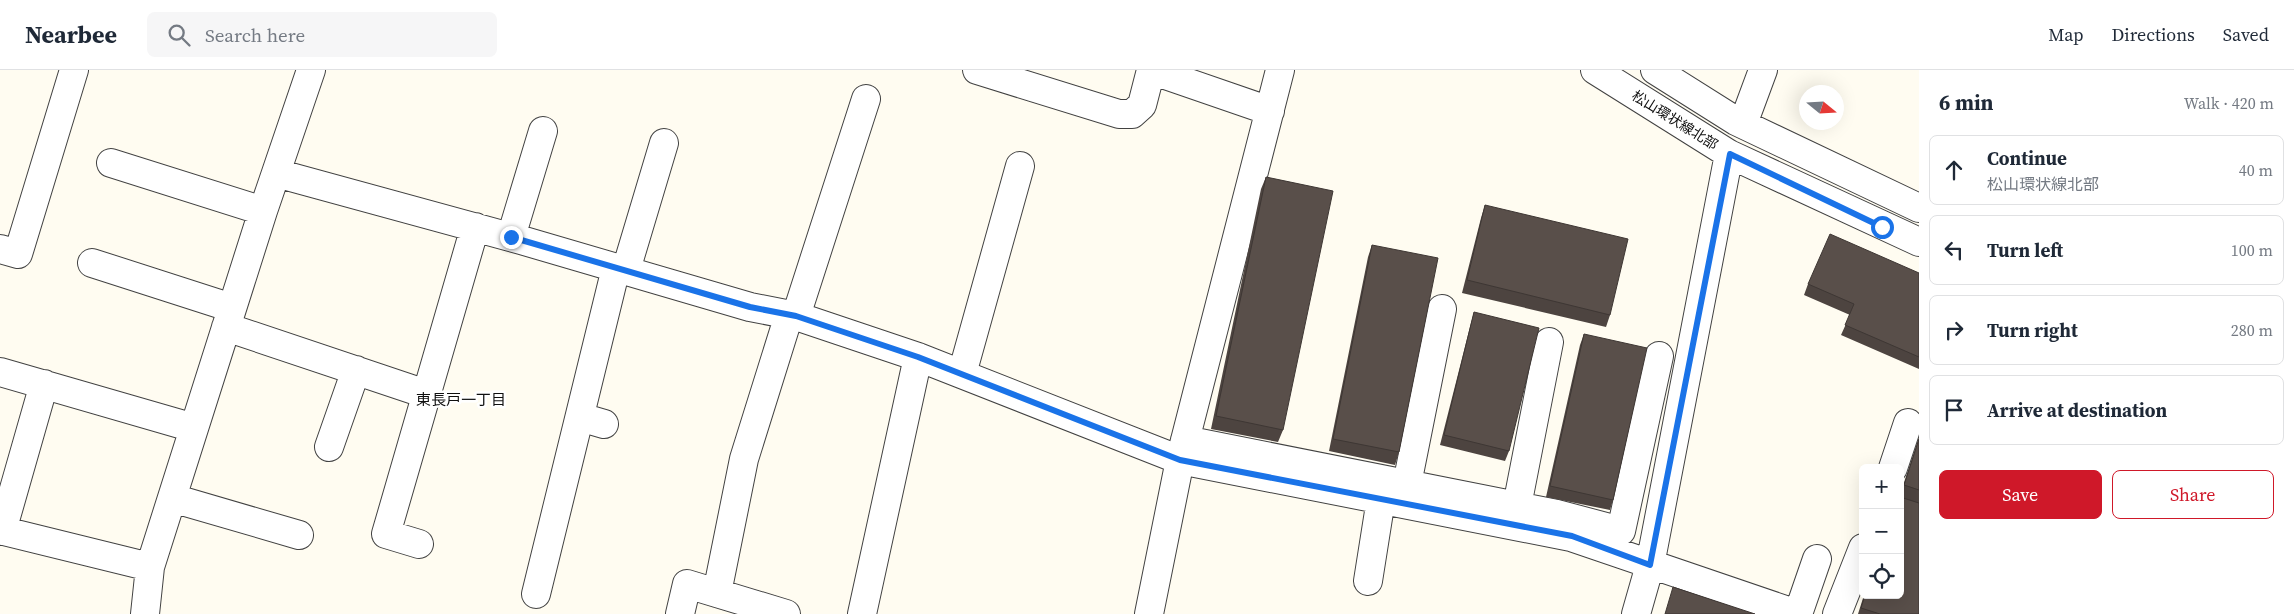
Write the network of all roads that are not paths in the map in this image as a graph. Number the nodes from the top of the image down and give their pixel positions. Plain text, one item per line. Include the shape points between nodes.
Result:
1 (74, 70) edge
2 (311, 70) edge
3 (977, 70) edge
4 (1280, 70) edge
5 (1595, 70) edge
6 (1655, 70) edge
7 (1763, 70) edge
8 (866, 99) dead end
9 (1270, 111) junction
10 (1743, 124) junction
11 (543, 132) dead end
12 (664, 143) dead end
13 (1730, 154) junction
14 (111, 163) dead end
15 (1020, 166) dead end
16 (276, 172) junction
17 (1919, 208) edge
18 (263, 211) junction
19 (475, 227) junction
20 (511, 237) junction
21 (1919, 242) edge
22 (0, 249) edge
23 (92, 263) dead end
24 (621, 269) junction
25 (1442, 309) dead end
26 (792, 316) junction
27 (229, 318) junction
28 (1549, 342) dead end
29 (1659, 356) dead end
30 (918, 357) junction
31 (356, 370) junction
32 (0, 372) edge
33 (962, 374) junction
34 (44, 384) junction
35 (426, 394) junction
36 (1908, 423) dead end
37 (194, 428) junction
38 (329, 447) dead end
39 (1182, 450) junction
40 (1894, 464) edge
41 (1407, 484) junction
42 (172, 498) junction
43 (1381, 499) junction
44 (1517, 506) junction
45 (1, 530) edge
46 (299, 535) dead end
47 (419, 544) dead end
48 (1861, 554) edge
49 (1817, 559) dead end
50 (1650, 565) junction
51 (150, 567) junction
52 (1368, 581) dead end
53 (717, 593) junction
54 (536, 594) dead end
55 (145, 614) edge
56 (680, 614) edge
57 (786, 614) edge
58 (862, 614) edge
59 (1149, 614) edge
60 (1636, 614) edge
61 (1798, 614) edge
62 (1837, 614) edge

1 - 22 street via 18,254
2 - 16 street
3 - 9 street via 1119,114 1132,114 1142,106 1151,70
4 - 9 street
5 - 13 street, 松山環状線北部
6 - 10 street
7 - 10 street
8 - 26 street
9 - 39 street
10 - 17 street
11 - 20 street
12 - 24 street
13 - 21 street, 松山環状線北部
13 - 50 street
14 - 18 street
15 - 33 street
16 - 18 street
16 - 19 street
18 - 27 street
19 - 20 street
19 - 35 street
20 - 24 street
23 - 27 street
24 - 26 street
24 - 54 street via 592,421
25 - 41 street
26 - 30 street
26 - 53 street via 744,459
27 - 31 street
27 - 37 street
28 - 44 street
29 - 44 street via 1622,531
30 - 33 street
30 - 58 street
31 - 35 street
31 - 38 street
32 - 34 street
33 - 39 street
34 - 37 street
34 - 45 street
35 - 47 street via 386,534
36 - 40 street
37 - 42 street
39 - 41 street
39 - 43 street
39 - 59 street
41 - 44 street
42 - 46 street
42 - 51 street
43 - 50 street via 1572,536
43 - 52 street
45 - 51 street
48 - 62 street
49 - 61 street
50 - 60 street
50 - 61 street
51 - 55 street
53 - 56 street via 687,584
53 - 57 street

